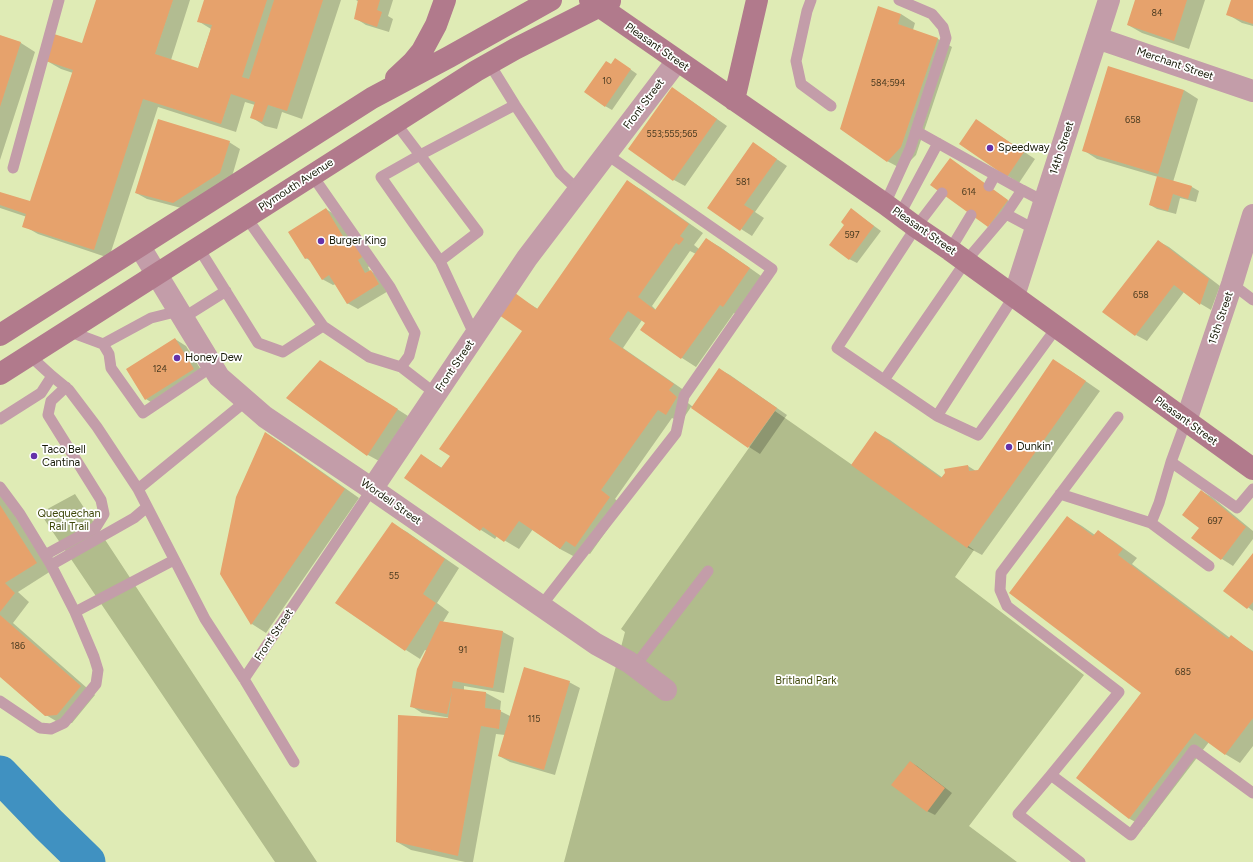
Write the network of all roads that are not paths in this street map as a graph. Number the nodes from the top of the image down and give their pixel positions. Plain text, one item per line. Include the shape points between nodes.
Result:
1 (59, 0) edge
2 (445, 0) edge
3 (551, 0) edge
4 (757, 0) edge
5 (811, 0) edge
6 (899, 0) edge
7 (1109, 0) edge
8 (600, 2) edge
9 (1097, 38) junction
10 (676, 61) junction
11 (489, 63) junction
12 (1253, 91) edge
13 (372, 98) junction
14 (734, 100) junction
15 (515, 105) junction
16 (831, 106) dead end
17 (395, 122) junction
18 (916, 131) junction
19 (938, 143) junction
20 (606, 154) junction
21 (420, 156) junction
22 (12, 168) dead end
23 (995, 174) junction
24 (312, 175) junction
25 (988, 186) dead end
26 (578, 190) junction
27 (1022, 190) junction
28 (942, 193) dead end
29 (1045, 202) junction
30 (1006, 214) junction
31 (900, 215) junction
32 (971, 215) dead end
33 (1253, 215) edge
34 (246, 217) junction
35 (1036, 230) junction
36 (140, 247) junction
37 (198, 247) junction
38 (958, 256) junction
39 (440, 261) junction
40 (156, 274) junction
41 (1232, 284) junction
42 (226, 291) junction
43 (1014, 296) junction
44 (1253, 300) edge
45 (181, 314) junction
46 (323, 326) junction
47 (1057, 327) junction
48 (68, 330) junction
49 (0, 335) edge
50 (475, 336) junction
51 (104, 344) junction
52 (29, 355) junction
53 (213, 366) junction
54 (401, 367) junction
55 (0, 374) edge
56 (52, 376) junction
57 (884, 380) junction
58 (66, 387) junction
59 (436, 394) junction
60 (246, 401) junction
61 (937, 416) junction
62 (1118, 417) dead end
63 (0, 419) edge
64 (1186, 421) junction
65 (1171, 462) junction
66 (1253, 469) edge
67 (0, 488) edge
68 (138, 489) junction
69 (372, 489) junction
70 (1253, 489) edge
71 (1060, 494) junction
72 (147, 507) junction
73 (1151, 523) junction
74 (45, 555) junction
75 (174, 560) junction
76 (51, 565) junction
77 (1209, 566) dead end
78 (708, 571) dead end
79 (541, 606) junction
80 (75, 612) junction
81 (635, 666) junction
82 (244, 679) junction
83 (666, 690) dead end
84 (0, 701) edge
85 (294, 762) dead end
86 (1051, 775) junction
87 (1253, 793) edge
88 (1080, 862) edge

1 - 22 lane
2 - 13 main road via 422,52 402,74
3 - 13 main road
4 - 14 main road
5 - 16 lane via 796,61 801,84
6 - 18 lane via 932,14 943,26 946,38
7 - 9 street, 14th Street
8 - 10 main road, Pleasant Street
8 - 11 main road, Plymouth Avenue
9 - 12 street, Merchant Street
9 - 29 street, 14th Street
10 - 14 main road, Pleasant Street
10 - 20 street, Front Street
11 - 15 lane
11 - 17 main road, Plymouth Avenue
13 - 36 main road
14 - 31 main road, Pleasant Street
15 - 21 lane
15 - 26 lane via 560,173
17 - 21 lane
17 - 24 main road, Plymouth Avenue
18 - 19 lane
18 - 31 lane via 910,149
19 - 23 lane via 965,163
19 - 31 lane
20 - 26 street, Front Street
20 - 79 lane via 772,269 684,396 676,433
21 - 39 lane via 478,232
21 - 39 lane via 382,177
23 - 25 lane
23 - 27 lane
24 - 34 main road, Plymouth Avenue
24 - 54 lane via 390,287 415,332 409,356
26 - 50 street, Front Street via 527,258
27 - 29 lane
27 - 30 lane
28 - 31 lane
29 - 35 street, 14th Street
30 - 35 lane
30 - 38 lane
31 - 38 main road, Pleasant Street
31 - 57 lane via 838,348
32 - 38 lane
33 - 41 street, 15th Street
34 - 37 main road, Plymouth Avenue
34 - 46 lane
35 - 43 street, 14th Street
36 - 40 street, Wordell Street
36 - 49 main road
37 - 40 main road, Plymouth Avenue
37 - 42 lane
38 - 43 main road, Pleasant Street
38 - 57 lane
39 - 50 lane
40 - 45 street, Wordell Street
40 - 48 main road, Plymouth Avenue
41 - 44 lane
41 - 64 street, 15th Street
42 - 45 lane
42 - 46 lane via 258,343 284,352
43 - 47 main road, Pleasant Street
43 - 61 lane
45 - 51 lane via 151,318
45 - 53 street, Wordell Street
46 - 54 lane via 369,357
47 - 61 lane via 978,435
47 - 64 main road, Pleasant Street
48 - 51 lane
48 - 52 main road, Plymouth Avenue
50 - 59 street, Front Street
51 - 53 lane via 111,368 143,413
52 - 55 main road, Plymouth Avenue
52 - 56 lane
53 - 60 street, Wordell Street via 219,377
54 - 59 lane
56 - 58 lane
56 - 63 lane via 41,393
57 - 61 lane
58 - 68 lane via 97,427
58 - 74 lane via 51,401 48,415 102,500 104,514 96,527
59 - 69 street, Front Street
60 - 68 lane
60 - 69 street, Wordell Street via 265,417
62 - 71 lane
64 - 65 lane
64 - 66 main road, Pleasant Street
65 - 70 lane via 1237,508
65 - 73 lane
67 - 74 lane via 20,514
68 - 72 lane
69 - 79 street, Wordell Street
69 - 82 lane, Front Street
71 - 73 lane
71 - 86 lane via 1001,573 1000,590 1007,606 1119,692
72 - 75 lane
72 - 76 lane via 134,518
73 - 77 lane
74 - 76 lane
75 - 80 lane
75 - 82 lane via 205,619
76 - 80 lane
78 - 81 lane
79 - 81 street, Wordell Street via 596,644
80 - 84 lane via 98,670 96,684 64,723 51,729 40,728
81 - 83 street, Wordell Street
82 - 85 lane
86 - 87 lane via 1131,836 1194,750
86 - 88 lane via 1018,814

